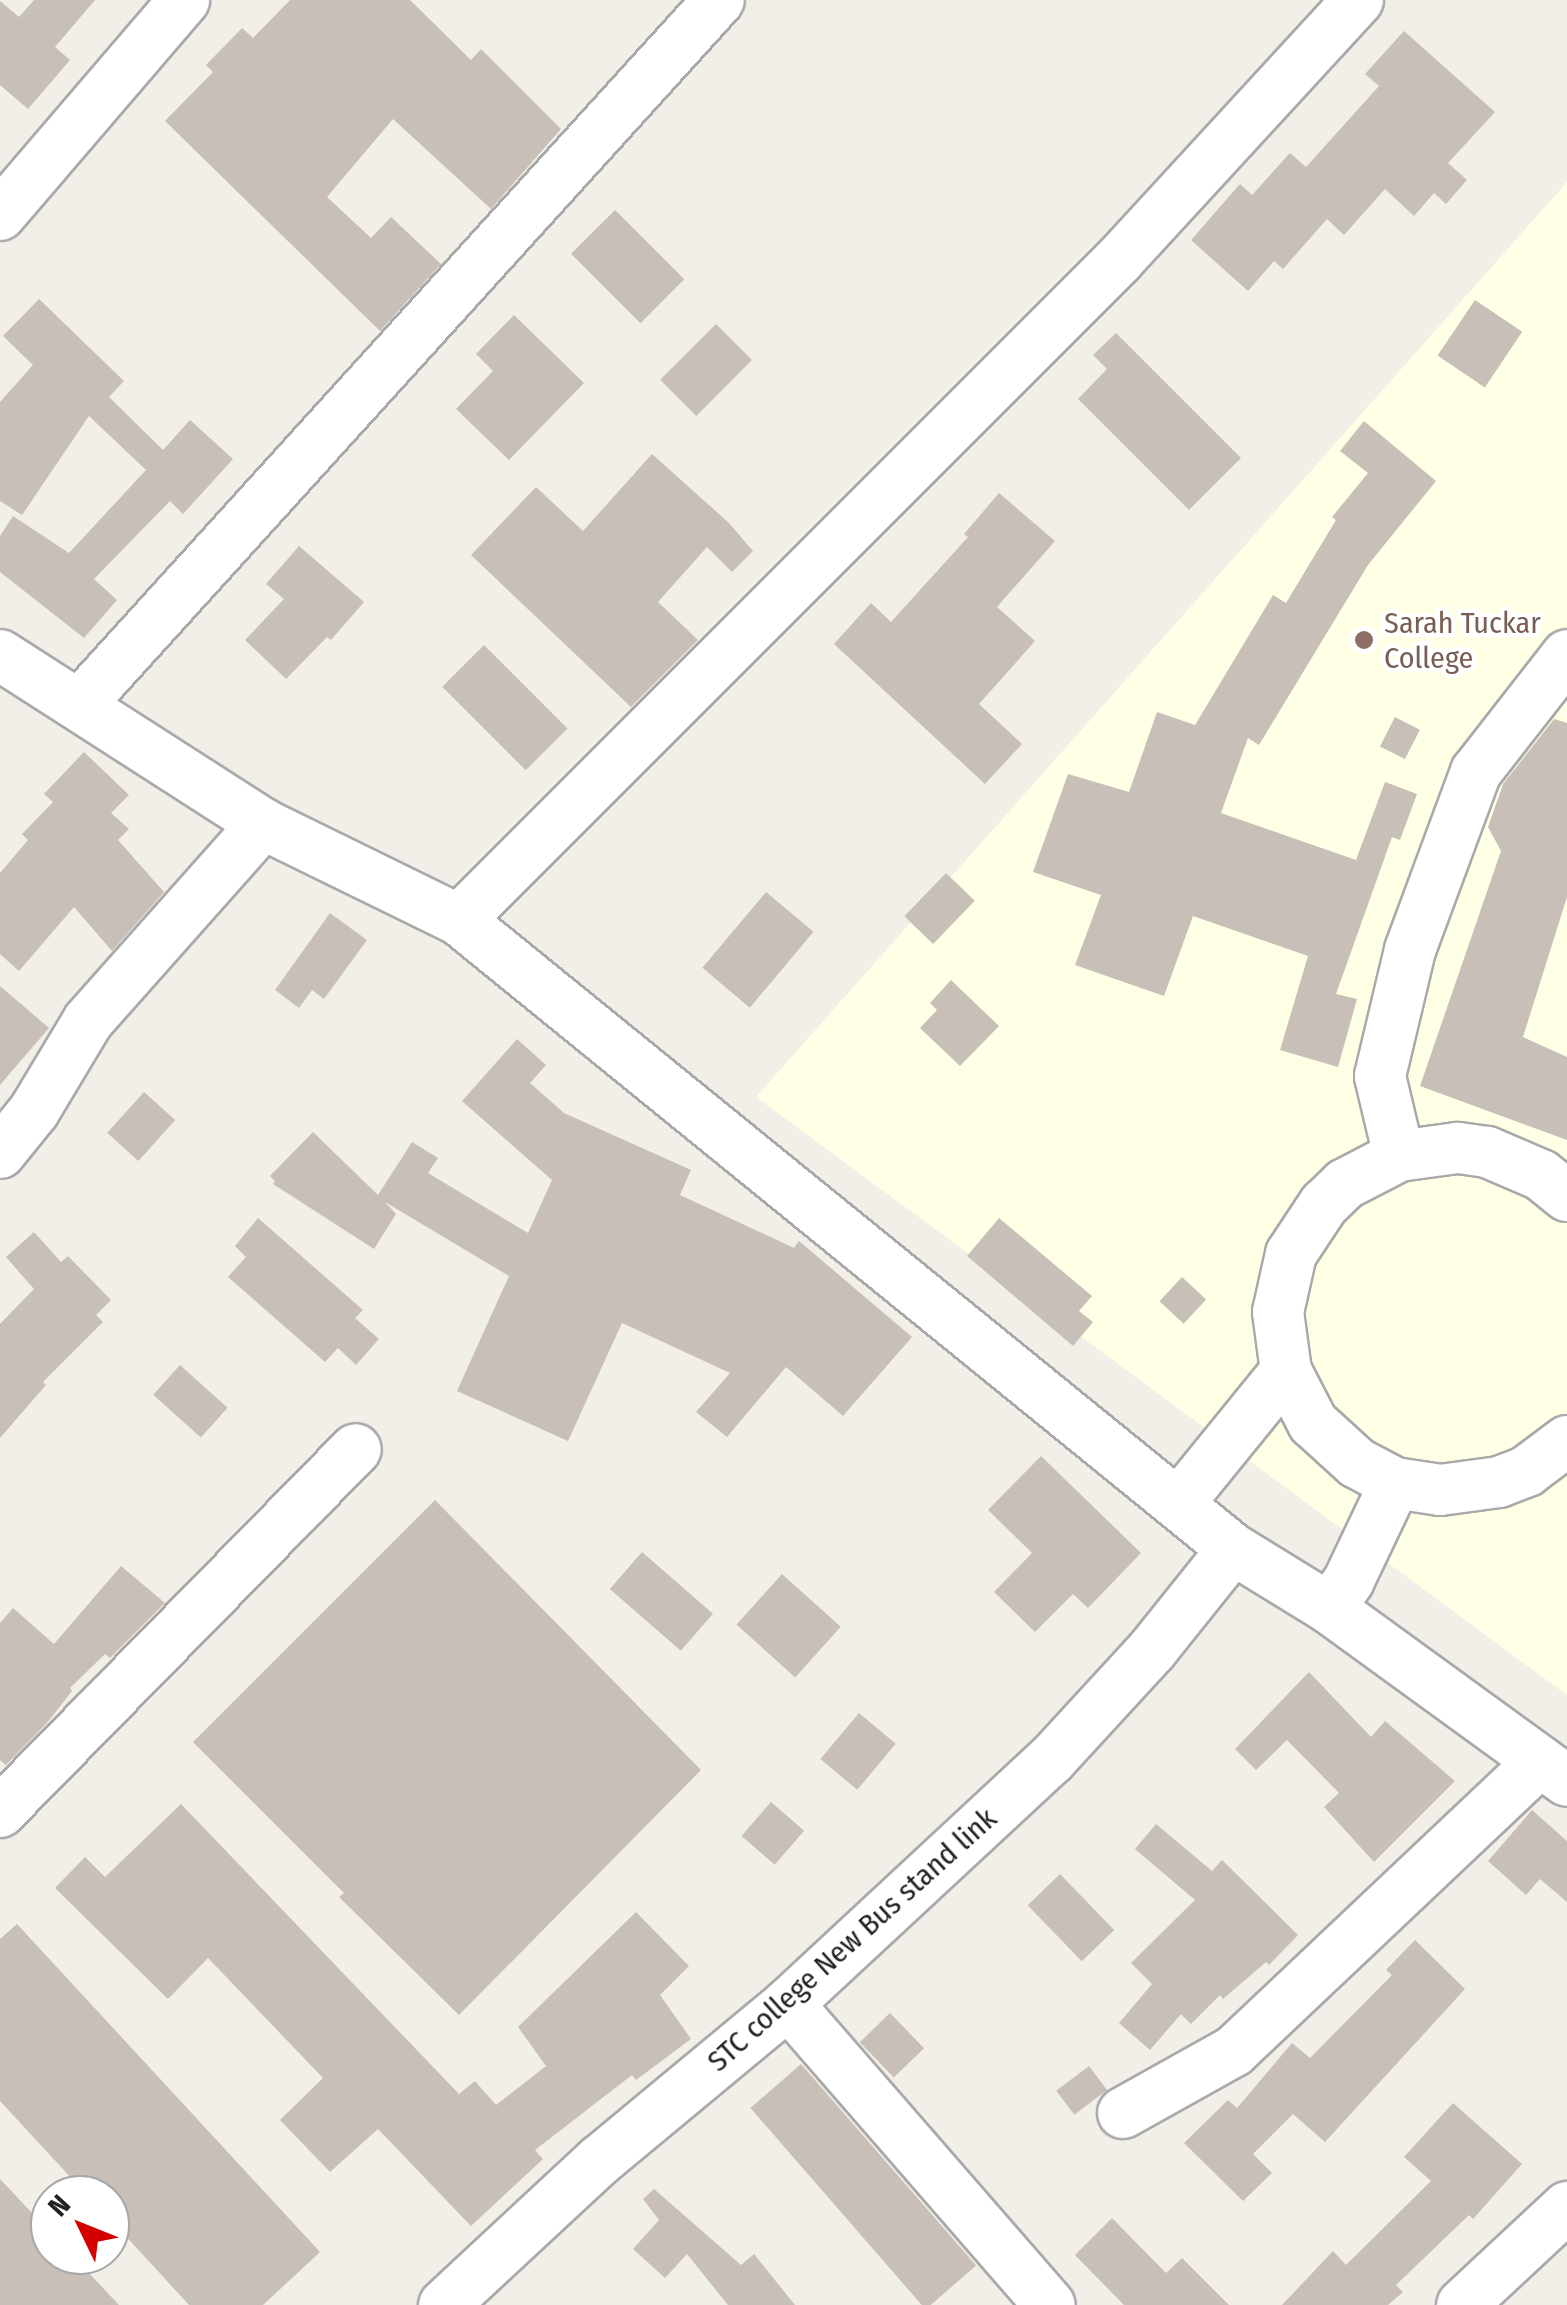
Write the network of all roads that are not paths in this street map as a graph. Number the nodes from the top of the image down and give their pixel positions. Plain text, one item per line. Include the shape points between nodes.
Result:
1 (184, 0) edge
2 (719, 0) edge
3 (1358, 0) edge
4 (0, 215) edge
5 (1567, 655) edge
6 (0, 656) edge
7 (81, 703) junction
8 (263, 824) junction
9 (459, 920) junction
10 (0, 1153) edge
11 (1398, 1156) junction
12 (1567, 1196) edge
13 (1286, 1371) junction
14 (1567, 1441) edge
15 (356, 1448) dead end
16 (1394, 1483) junction
17 (1178, 1504) junction
18 (1233, 1549) junction
19 (1329, 1608) junction
20 (1554, 1772) edge
21 (0, 1812) edge
22 (788, 2004) junction
23 (1124, 2112) dead end
24 (1567, 2207) edge
25 (444, 2305) edge
26 (1050, 2305) edge
27 (1462, 2305) edge

1 - 4 street
2 - 7 street
3 - 9 street via 1119,260
5 - 11 street via 1476,772 1410,950 1380,1076
6 - 7 street
7 - 8 street
8 - 9 street
8 - 10 street via 88,1021
9 - 17 street
11 - 12 street via 1442,1149 1487,1152 1528,1168
11 - 13 street via 1334,1194 1291,1254 1278,1312
13 - 16 street via 1313,1424 1333,1445
13 - 17 street
14 - 16 street via 1527,1471 1499,1482 1440,1490
15 - 21 street
16 - 19 street
17 - 18 street
18 - 19 street
18 - 22 street, STC college New Bus stand link via 1052,1760
19 - 20 street
20 - 23 street via 1234,2051
22 - 25 street, STC college New Bus stand link via 598,2161
22 - 26 street
24 - 27 street

